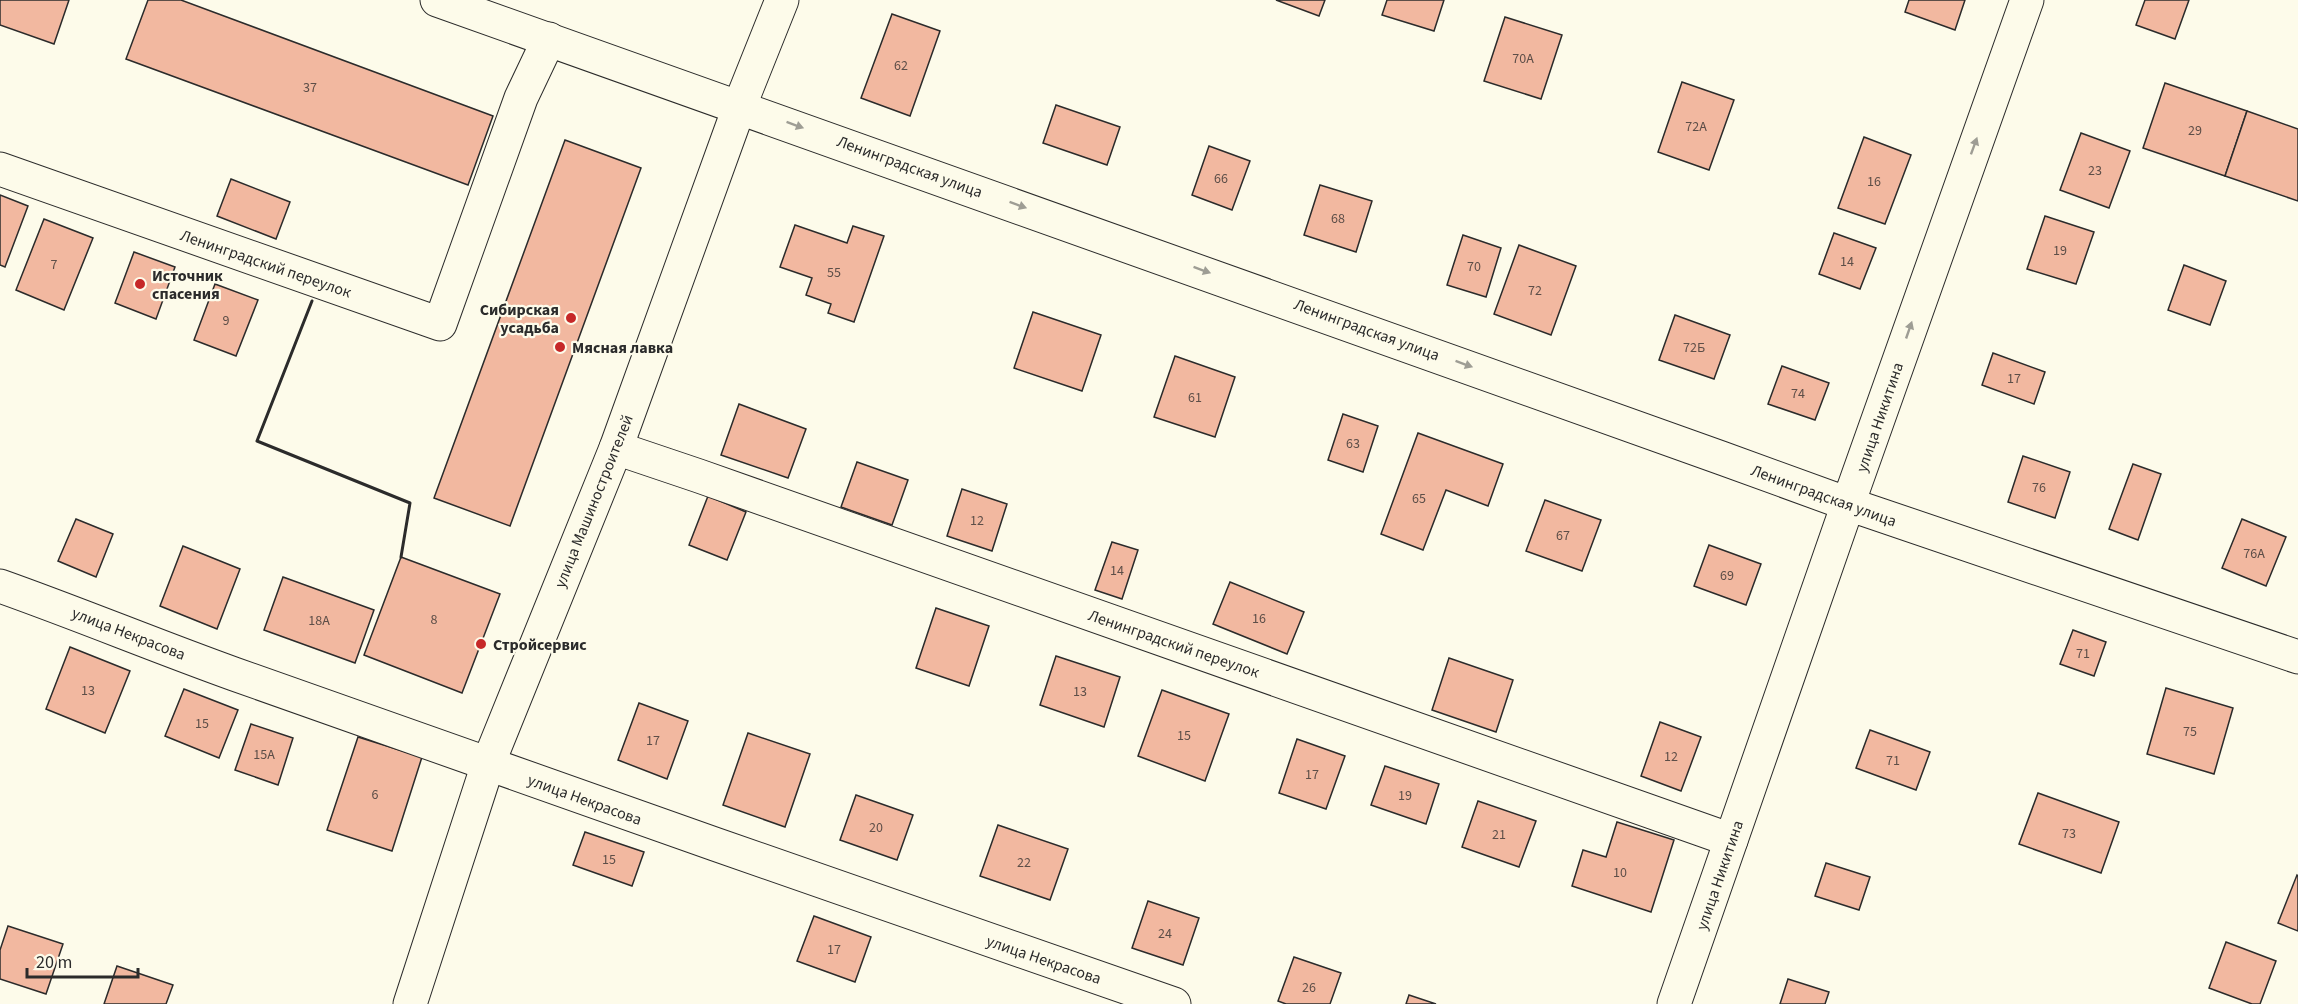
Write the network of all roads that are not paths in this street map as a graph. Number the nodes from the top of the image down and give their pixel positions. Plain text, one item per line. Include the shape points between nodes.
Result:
1 (437, 0) edge
2 (782, 0) edge
3 (2027, 0) edge
4 (549, 39) junction
5 (740, 105) junction
6 (0, 169) edge
7 (616, 448) junction
8 (1848, 504) junction
9 (0, 586) edge
10 (2298, 657) edge
11 (488, 764) junction
12 (1731, 840) junction
13 (410, 1004) edge
14 (1174, 1004) edge
15 (1674, 1004) edge

1 - 4 street, Ленинградская улица
2 - 5 street, улица Машиностроителей
8 -> 3 street, улица Никитина
4 - 5 street, Ленинградская улица
4 - 6 street, Ленинградский переулок via 521,98 440,324
5 - 7 street, улица Машиностроителей
5 -> 8 street, Ленинградская улица
7 - 11 street, улица Машиностроителей
7 - 12 street, Ленинградский переулок
8 - 10 street, Ленинградская улица
8 - 12 street, улица Никитина
9 - 11 street, улица Некрасова
11 - 13 street, улица Машиностроителей
11 - 14 street, улица Некрасова
12 - 15 street, улица Никитина

